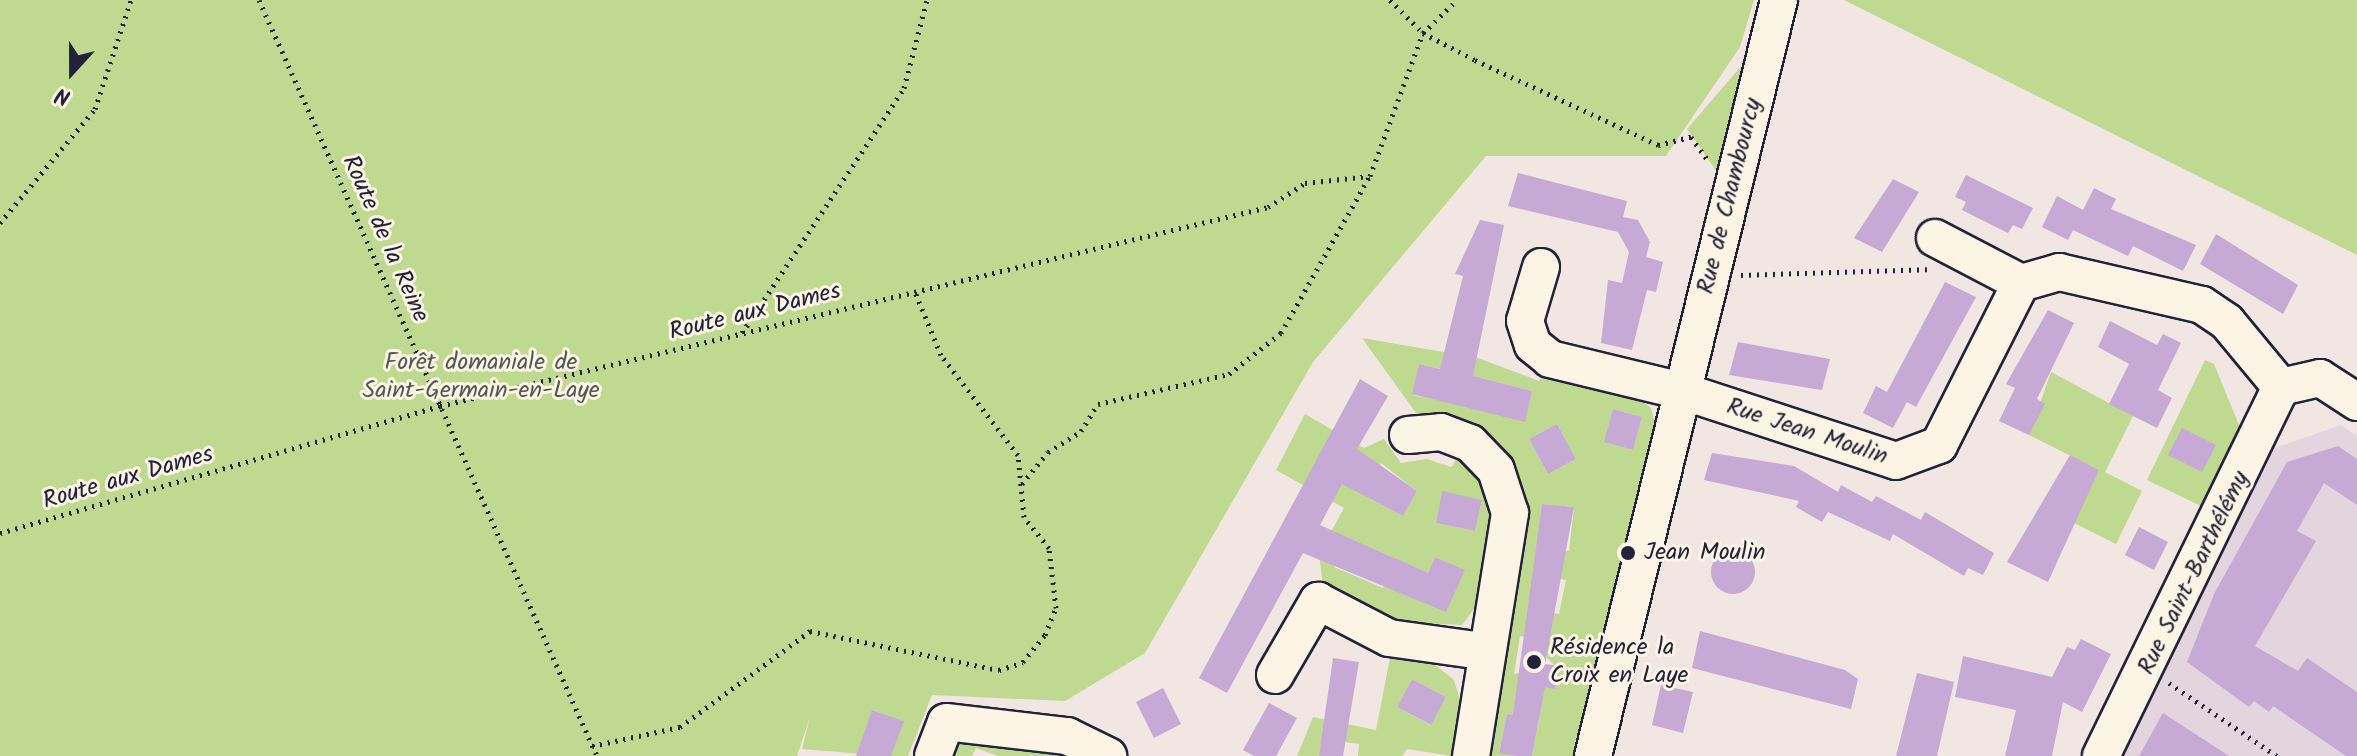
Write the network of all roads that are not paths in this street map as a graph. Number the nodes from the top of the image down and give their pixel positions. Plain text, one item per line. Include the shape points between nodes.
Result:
1 (1779, 0) edge
2 (1940, 253) road end
3 (1541, 267) dead end
4 (2021, 283) junction
5 (2281, 387) junction
6 (1682, 391) junction
7 (2357, 402) edge
8 (1408, 435) dead end
9 (1483, 651) junction
10 (1275, 675) dead end
11 (933, 756) edge
12 (1108, 756) edge
13 (1471, 756) edge
14 (1593, 756) edge
15 (2101, 756) edge

1 - 6 street, Rue de Chambourcy
2 - 4 street
3 - 6 street via 1525,321 1533,345 1550,359
4 - 5 street via 2059,272 2202,305 2227,322
4 - 6 street, Rue Jean Moulin via 1939,445 1918,459 1896,461
5 - 7 street via 2320,378
5 - 15 street, Rue Saint-Barthélémy
6 - 14 street, Rue de Chambourcy
8 - 9 street via 1455,437 1496,470 1510,513
9 - 10 street via 1389,638 1318,601
9 - 13 street
11 - 12 street via 946,722 1067,736

